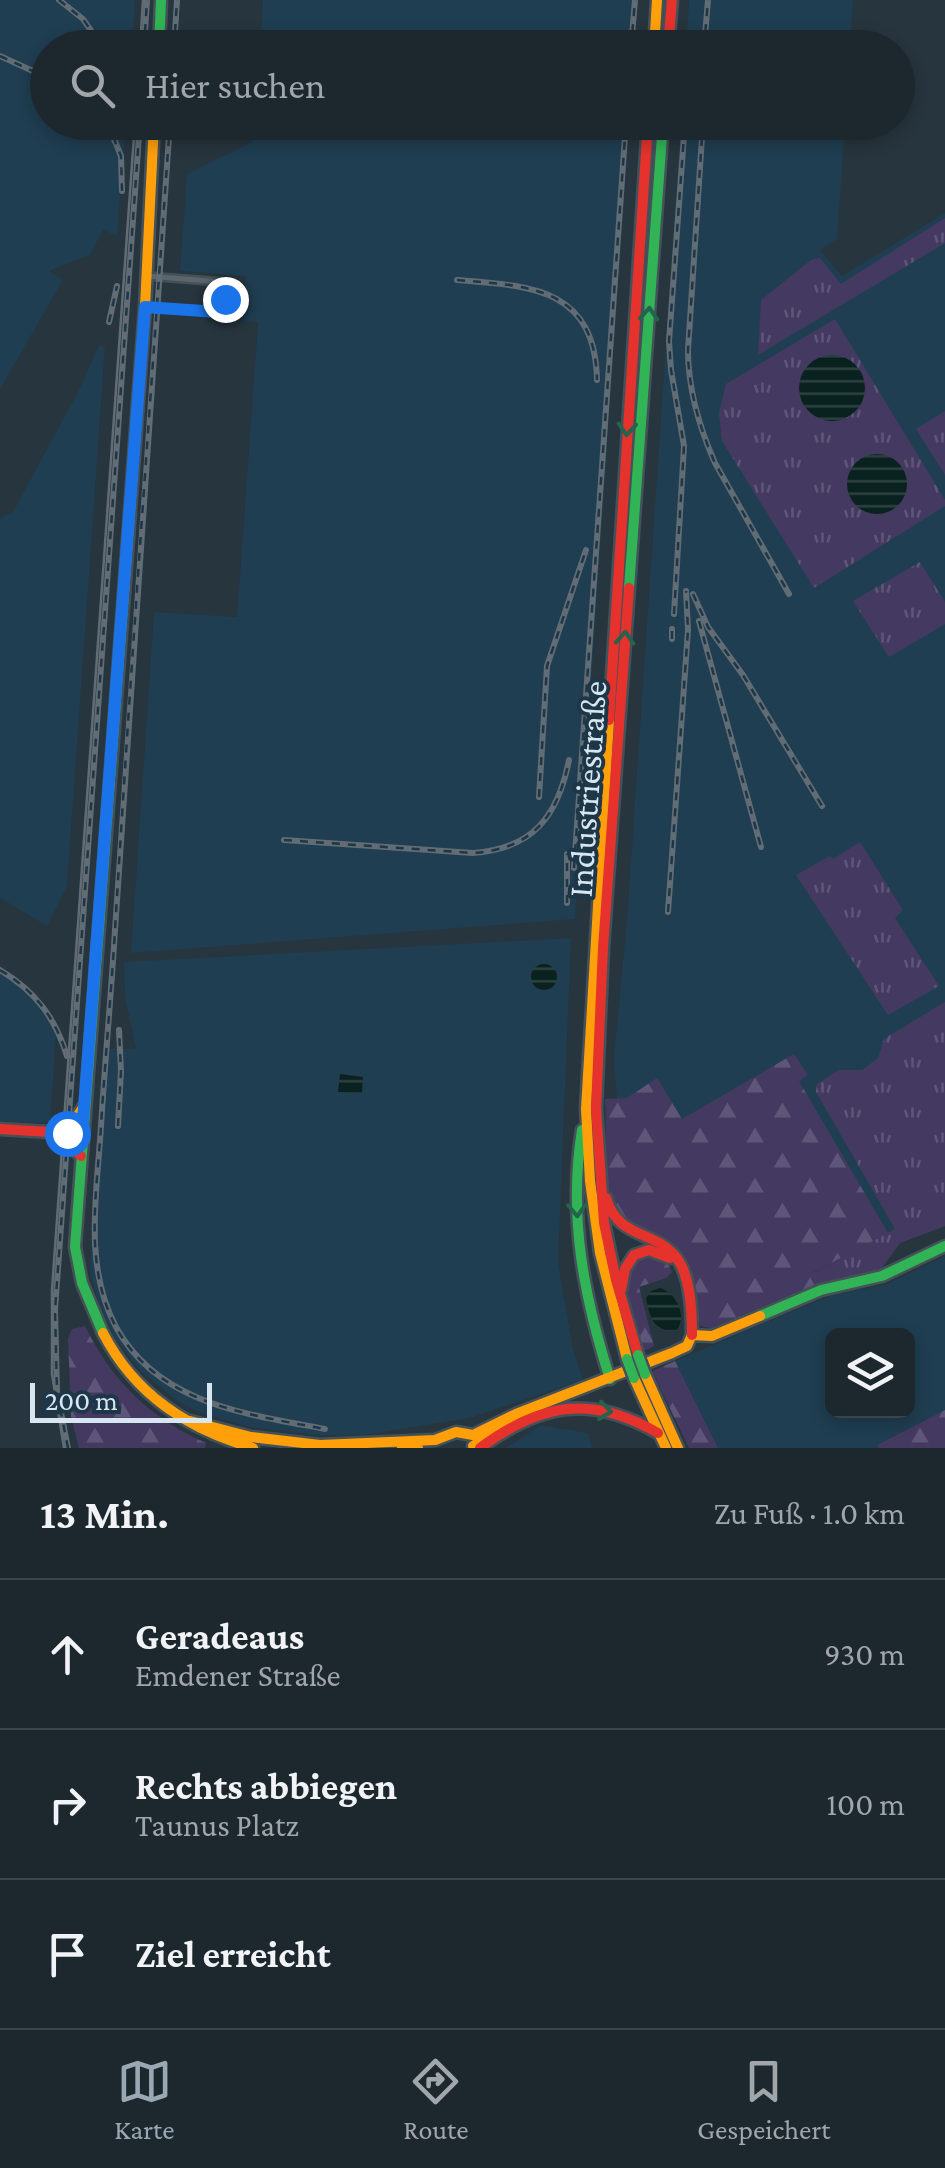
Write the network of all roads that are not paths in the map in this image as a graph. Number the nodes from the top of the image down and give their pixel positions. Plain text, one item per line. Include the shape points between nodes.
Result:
1 (162, 0) edge
2 (657, 0) edge
3 (672, 0) edge
4 (160, 30) edge
5 (655, 30) edge
6 (670, 30) edge
7 (153, 140) edge
8 (647, 140) edge
9 (662, 140) edge
10 (147, 276) junction
11 (145, 307) junction
12 (85, 1104) junction
13 (585, 1114) junction
14 (0, 1129) edge
15 (55, 1132) junction
16 (82, 1134) junction
17 (598, 1154) junction
18 (81, 1156) junction
19 (945, 1246) edge
20 (686, 1289) junction
21 (621, 1301) junction
22 (692, 1335) junction
23 (632, 1357) junction
24 (639, 1376) junction
25 (610, 1379) junction
26 (177, 1416) junction
27 (658, 1433) junction
28 (446, 1436) junction
29 (474, 1444) edge
30 (253, 1448) edge
31 (402, 1448) edge
32 (418, 1448) edge
33 (439, 1448) edge
34 (666, 1448) edge
35 (678, 1448) edge

1 - 4 main road
2 - 5 main road
3 - 6 main road
7 - 10 main road
8 -> 13 main road, Industriestraße
17 -> 9 main road, Industriestraße via 603,948
10 - 11 main road
10 - 11 street via 222,282 226,294 218,312
11 - 12 main road
12 - 15 main road via 72,1124
12 - 16 main road
13 - 23 main road, Industriestraße via 598,1248
13 -> 25 main road via 576,1157 578,1230 594,1332
14 - 15 main road
15 - 16 main road
15 - 18 main road
16 - 18 main road
17 - 20 main road via 616,1222 677,1257
17 - 21 main road, Industriestraße
18 - 26 main road via 75,1247 88,1308 119,1363
19 - 22 main road via 882,1276 820,1290 712,1336
20 - 21 main road via 672,1259 643,1250 623,1268
20 - 22 main road
21 - 23 main road, Industriestraße
22 - 25 main road via 682,1348
23 - 24 main road, Industriestraße, bridge
24 - 27 main road, Industriestraße
24 - 35 main road, Industriestraße
25 - 29 main road via 535,1408
26 - 28 main road via 296,1443
26 - 30 main road via 216,1438
29 -> 27 main road via 528,1420 584,1409 618,1412
27 - 34 main road, Industriestraße
28 - 29 main road via 456,1432
28 - 33 main road
31 - 32 main road

